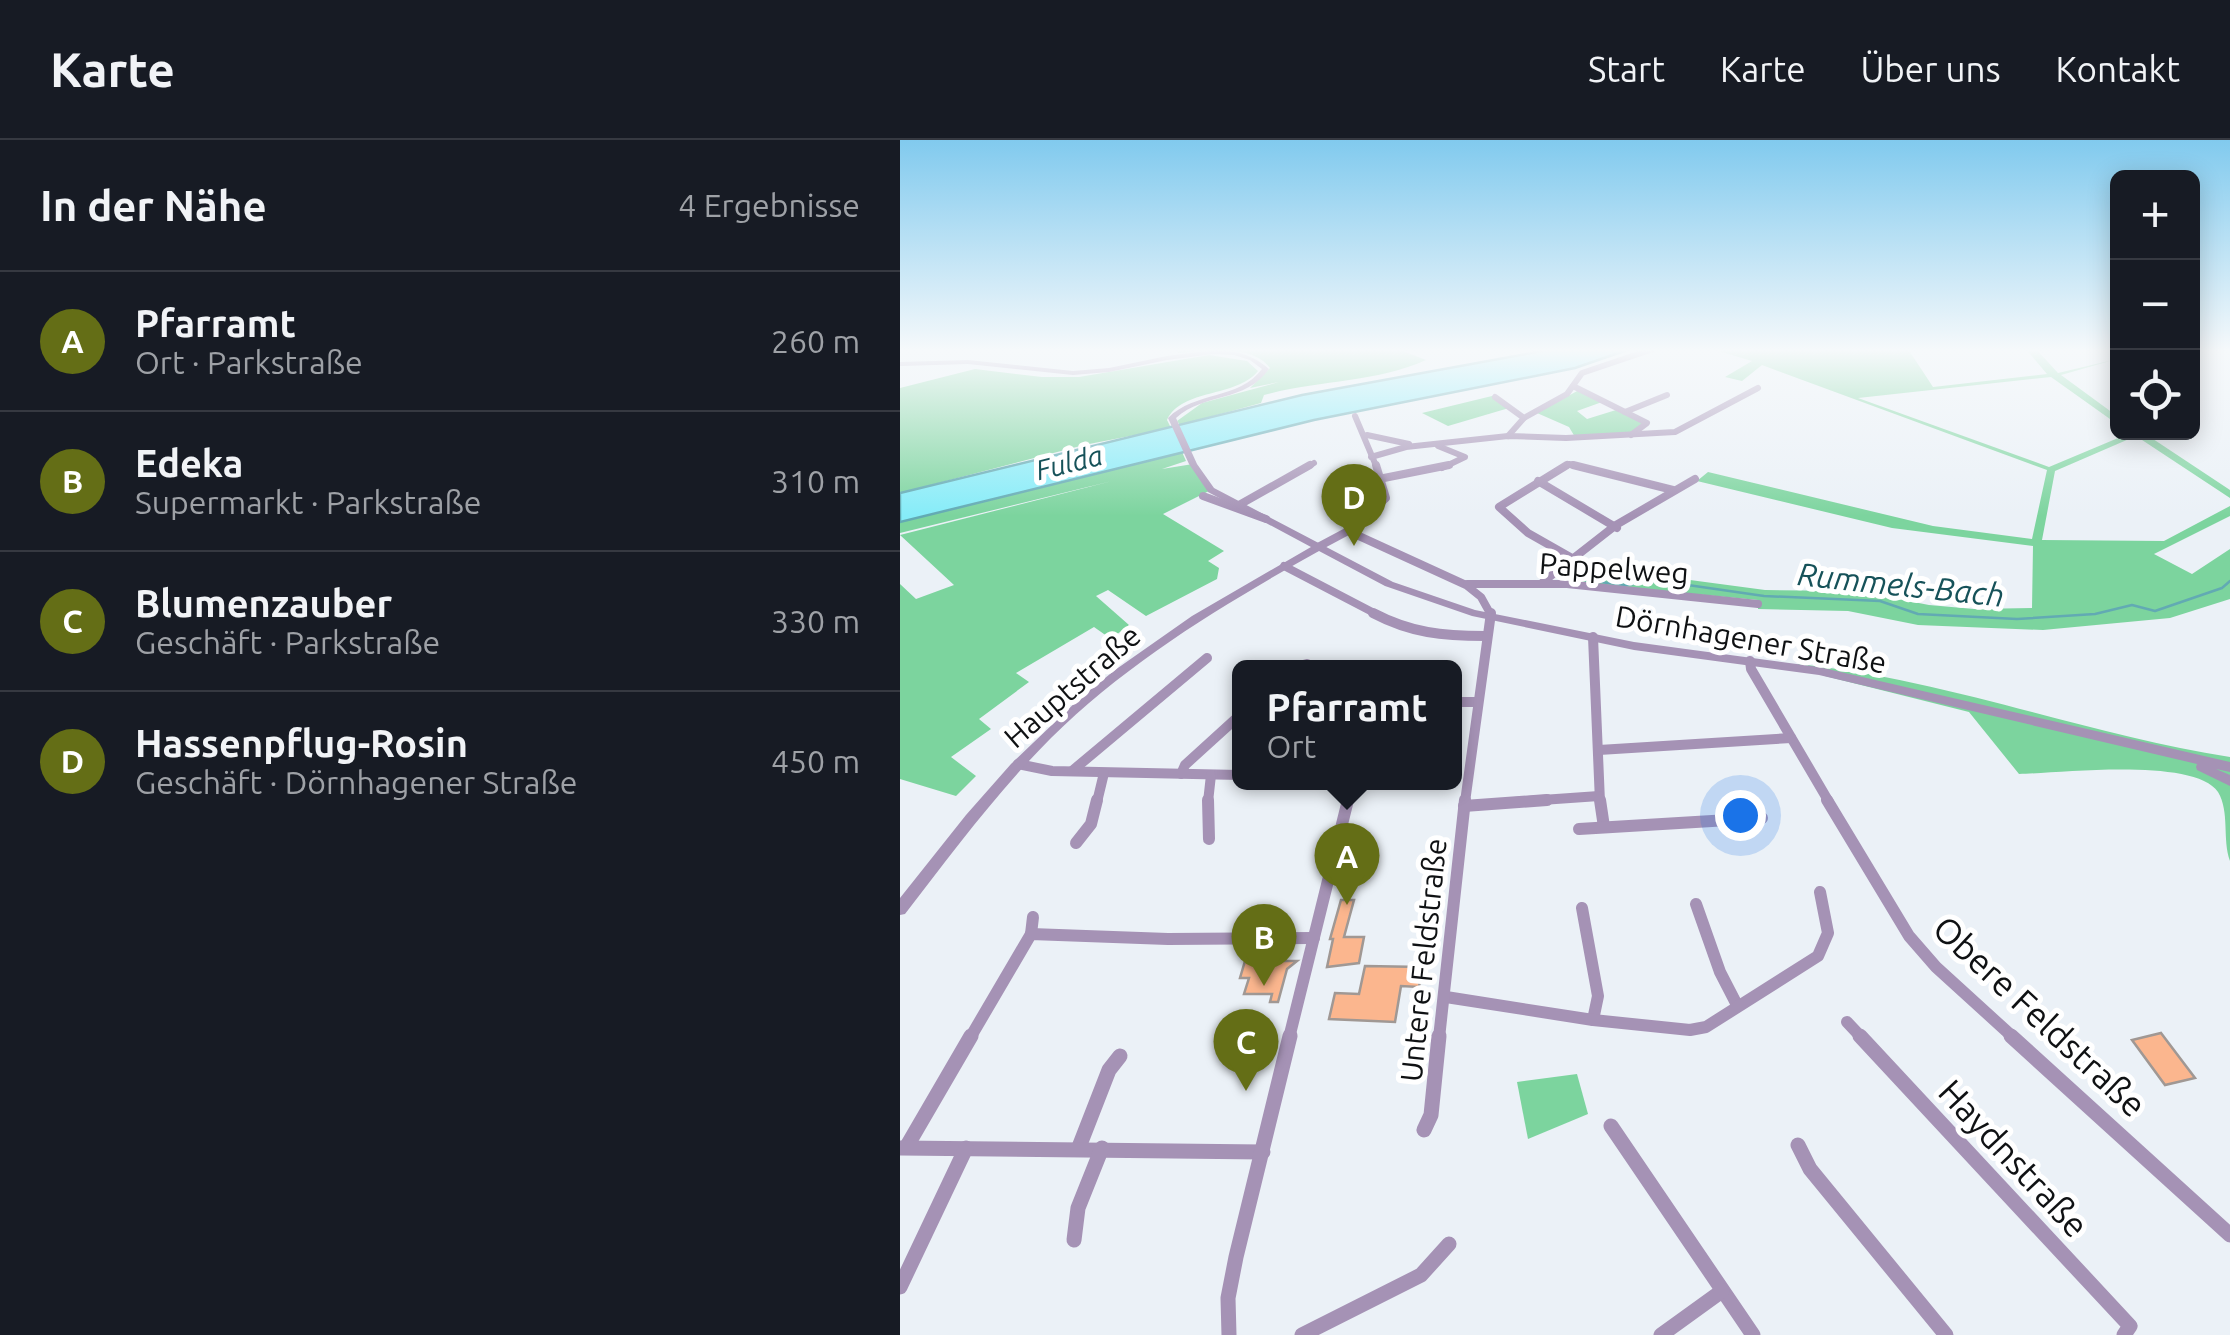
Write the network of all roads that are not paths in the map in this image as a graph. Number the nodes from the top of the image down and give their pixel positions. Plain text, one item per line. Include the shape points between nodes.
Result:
1 (1190, 405) edge
2 (1506, 405) edge
3 (1548, 405) edge
4 (1611, 405) edge
5 (1643, 405) edge
6 (1726, 405) edge
7 (1625, 412) junction
8 (1355, 416) dead end
9 (1524, 418) junction
10 (1366, 434) junction
11 (1508, 436) junction
12 (1631, 436) junction
13 (1437, 446) junction
14 (1423, 447) junction
15 (1371, 457) junction
16 (1314, 463) dead end
17 (1429, 469) junction
18 (1379, 479) junction
19 (1696, 479) dead end
20 (1538, 480) junction
21 (1674, 490) junction
22 (1204, 496) dead end
23 (1239, 505) junction
24 (1266, 519) junction
25 (1617, 528) junction
26 (1348, 531) junction
27 (1318, 548) junction
28 (1572, 558) junction
29 (1284, 566) junction
30 (1542, 583) junction
31 (1467, 584) junction
32 (1758, 604) dead end
33 (1489, 616) junction
34 (1485, 636) junction
35 (1594, 637) junction
36 (1207, 658) dead end
37 (1750, 661) junction
38 (1462, 702) edge
39 (1477, 702) junction
40 (1232, 722) edge
41 (1791, 738) junction
42 (1599, 750) junction
43 (2182, 758) junction
44 (1018, 764) junction
45 (2230, 767) edge
46 (1071, 772) junction
47 (1104, 773) junction
48 (1462, 773) edge
49 (1181, 774) junction
50 (1232, 774) edge
51 (1211, 775) junction
52 (2230, 781) edge
53 (1350, 790) edge
54 (1599, 796) junction
55 (1464, 806) junction
56 (1762, 818) dead end
57 (1604, 827) junction
58 (1579, 829) dead end
59 (1209, 839) dead end
60 (1076, 843) dead end
61 (1820, 892) dead end
62 (1696, 904) dead end
63 (1582, 908) dead end
64 (900, 909) edge
65 (1033, 918) dead end
66 (1031, 934) junction
67 (1314, 938) junction
68 (1446, 997) junction
69 (1737, 1005) junction
70 (1593, 1020) junction
71 (1847, 1022) dead end
72 (1120, 1056) dead end
73 (1610, 1126) dead end
74 (1424, 1130) dead end
75 (1798, 1145) dead end
76 (903, 1147) edge
77 (1079, 1147) junction
78 (966, 1148) junction
79 (1102, 1148) junction
80 (1263, 1152) junction
81 (2230, 1235) edge
82 (1074, 1240) dead end
83 (1449, 1244) dead end
84 (900, 1287) edge
85 (1722, 1291) junction
86 (1229, 1335) edge
87 (1302, 1335) edge
88 (1661, 1335) edge
89 (1754, 1335) edge
90 (1946, 1335) edge
91 (2124, 1335) edge

1 - 23 street, Dörnhagener Straße via 1172,420 1196,470 1211,490
2 - 9 street
3 - 9 street
4 - 7 street
5 - 7 street
6 - 12 street via 1675,432
7 - 12 street via 1647,423
8 - 10 street
9 - 11 street
10 - 14 street
10 - 15 street
11 - 12 street
11 - 13 street
13 - 14 street
13 - 17 street via 1464,457
14 - 15 street
14 - 17 street
15 - 18 street
16 - 23 street
17 - 18 street
18 - 26 street via 1386,498
19 - 21 street
20 - 21 street via 1569,464
20 - 25 street
20 - 28 street via 1499,506
21 - 25 street
22 - 24 street
23 - 24 street, Dörnhagener Straße
24 - 27 street, Dörnhagener Straße
25 - 28 street
26 - 27 street
26 - 31 street
27 - 29 street, Hauptstraße
27 - 33 street, Dörnhagener Straße via 1389,584
28 - 30 street
29 - 34 street via 1398,626 1437,636
29 - 44 street, Hauptstraße via 1131,663
30 - 31 street, Pappelweg
30 - 32 street, Pappelweg
31 - 33 street
33 - 34 street, Untere Feldstraße
33 - 35 street, Dörnhagener Straße
34 - 39 street, Untere Feldstraße
35 - 37 street, Dörnhagener Straße
35 - 42 street
36 - 46 street
37 - 41 street, Obere Feldstraße
37 - 43 street, Dörnhagener Straße via 1819,670
38 - 39 street
39 - 48 street, Untere Feldstraße
40 - 49 street
41 - 42 street
41 - 81 street, Obere Feldstraße via 1900,921 1936,967
42 - 54 street
43 - 45 street, Dörnhagener Straße
43 - 52 street
44 - 46 street
44 - 64 street, Hauptstraße
46 - 47 street
47 - 49 street
47 - 60 street via 1092,824
48 - 55 street, Untere Feldstraße
49 - 51 street
50 - 51 street
51 - 59 street
53 - 67 street
54 - 55 street
54 - 57 street
55 - 68 street, Untere Feldstraße
56 - 57 street
57 - 58 street
61 - 69 street via 1829,943
62 - 69 street
63 - 70 street via 1598,996
65 - 66 street
66 - 67 street
66 - 76 street
67 - 80 street
68 - 70 street
68 - 74 street, Untere Feldstraße
69 - 70 street via 1690,1030
71 - 91 street, Haydnstraße via 2130,1326
72 - 77 street
73 - 85 street
75 - 90 street via 1810,1169
76 - 78 street
77 - 78 street
77 - 79 street
78 - 84 street
79 - 80 street
79 - 82 street via 1078,1208
80 - 86 street via 1228,1298
83 - 87 street via 1421,1275
85 - 88 street
85 - 89 street

